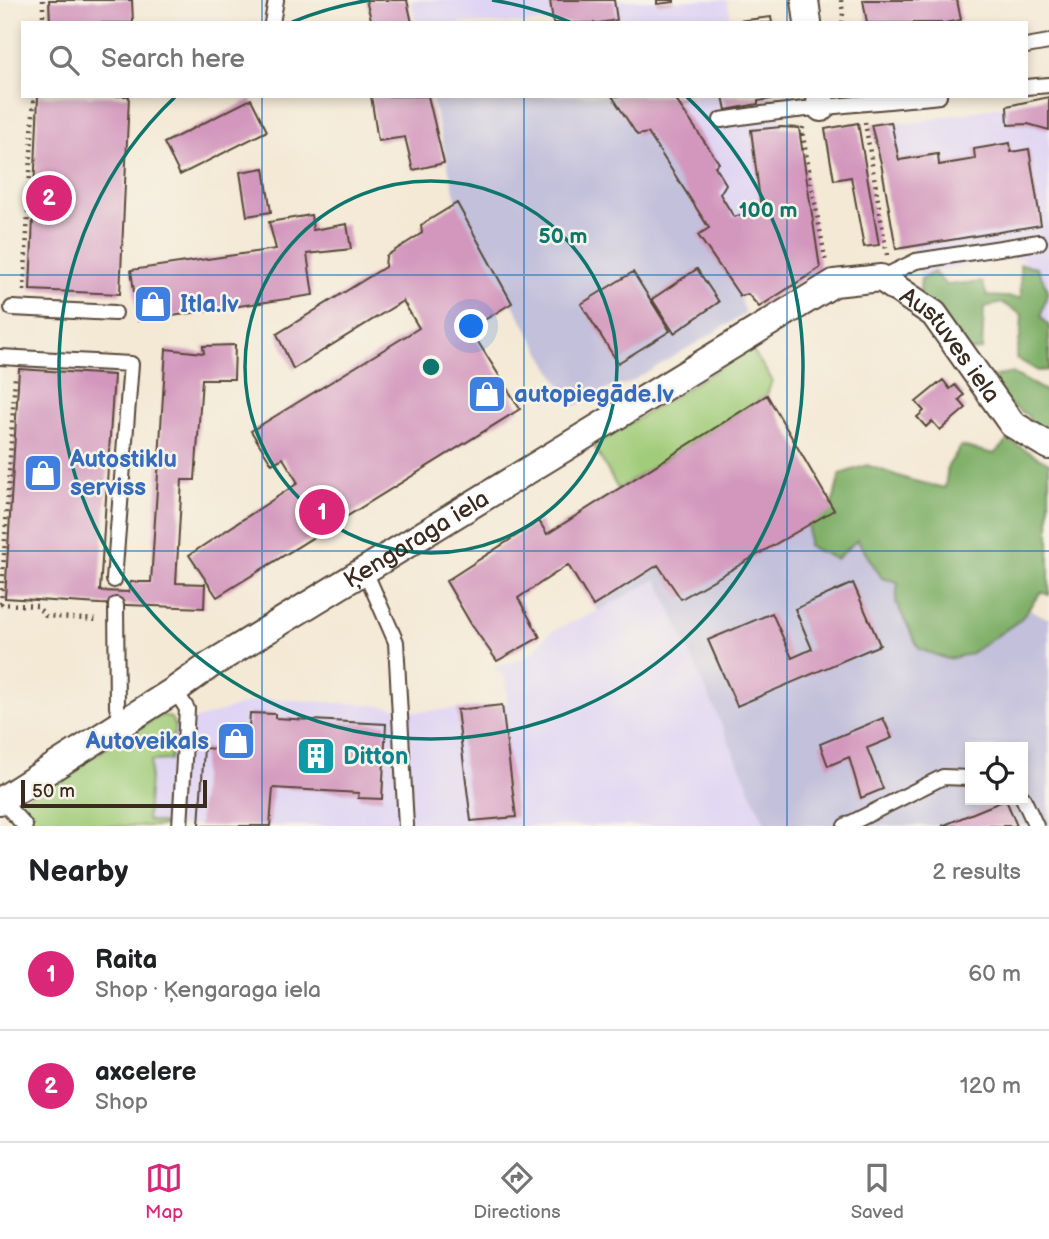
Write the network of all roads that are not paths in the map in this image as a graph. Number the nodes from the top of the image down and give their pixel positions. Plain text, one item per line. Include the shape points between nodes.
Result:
1 (276, 0) edge
2 (805, 0) edge
3 (272, 21) edge
4 (808, 21) edge
5 (1049, 42) edge
6 (1028, 46) edge
7 (1049, 85) edge
8 (1028, 88) edge
9 (918, 98) edge
10 (815, 108) edge
11 (721, 120) dead end
12 (1039, 242) dead end
13 (884, 267) junction
14 (830, 275) joint
15 (17, 309) road end
16 (115, 313) dead end
17 (0, 357) edge
18 (1049, 446) edge
19 (365, 572) junction
20 (114, 580) dead end
21 (116, 605) dead end
22 (175, 690) junction
23 (121, 724) junction
24 (965, 778) edge
25 (1, 800) edge
26 (1026, 805) edge
27 (25, 826) edge
28 (180, 826) edge
29 (406, 826) edge
30 (845, 826) edge
31 (1035, 826) edge

1 - 3 lane
2 - 4 street
5 - 6 lane
7 - 8 lane
9 - 10 lane
10 - 11 lane
12 - 13 lane
13 - 14 street, Austuves iela
13 - 18 street, Austuves iela via 934,314 1012,424
14 - 19 street, Ķengaraga iela
15 - 16 lane
17 - 20 lane via 131,364
19 - 22 street, Ķengaraga iela
19 - 29 lane via 396,642
21 - 23 lane
22 - 23 street, Ķengaraga iela
22 - 28 lane via 187,709
23 - 25 street, Ķengaraga iela
24 - 30 lane via 943,777
25 - 27 lane
26 - 31 lane

